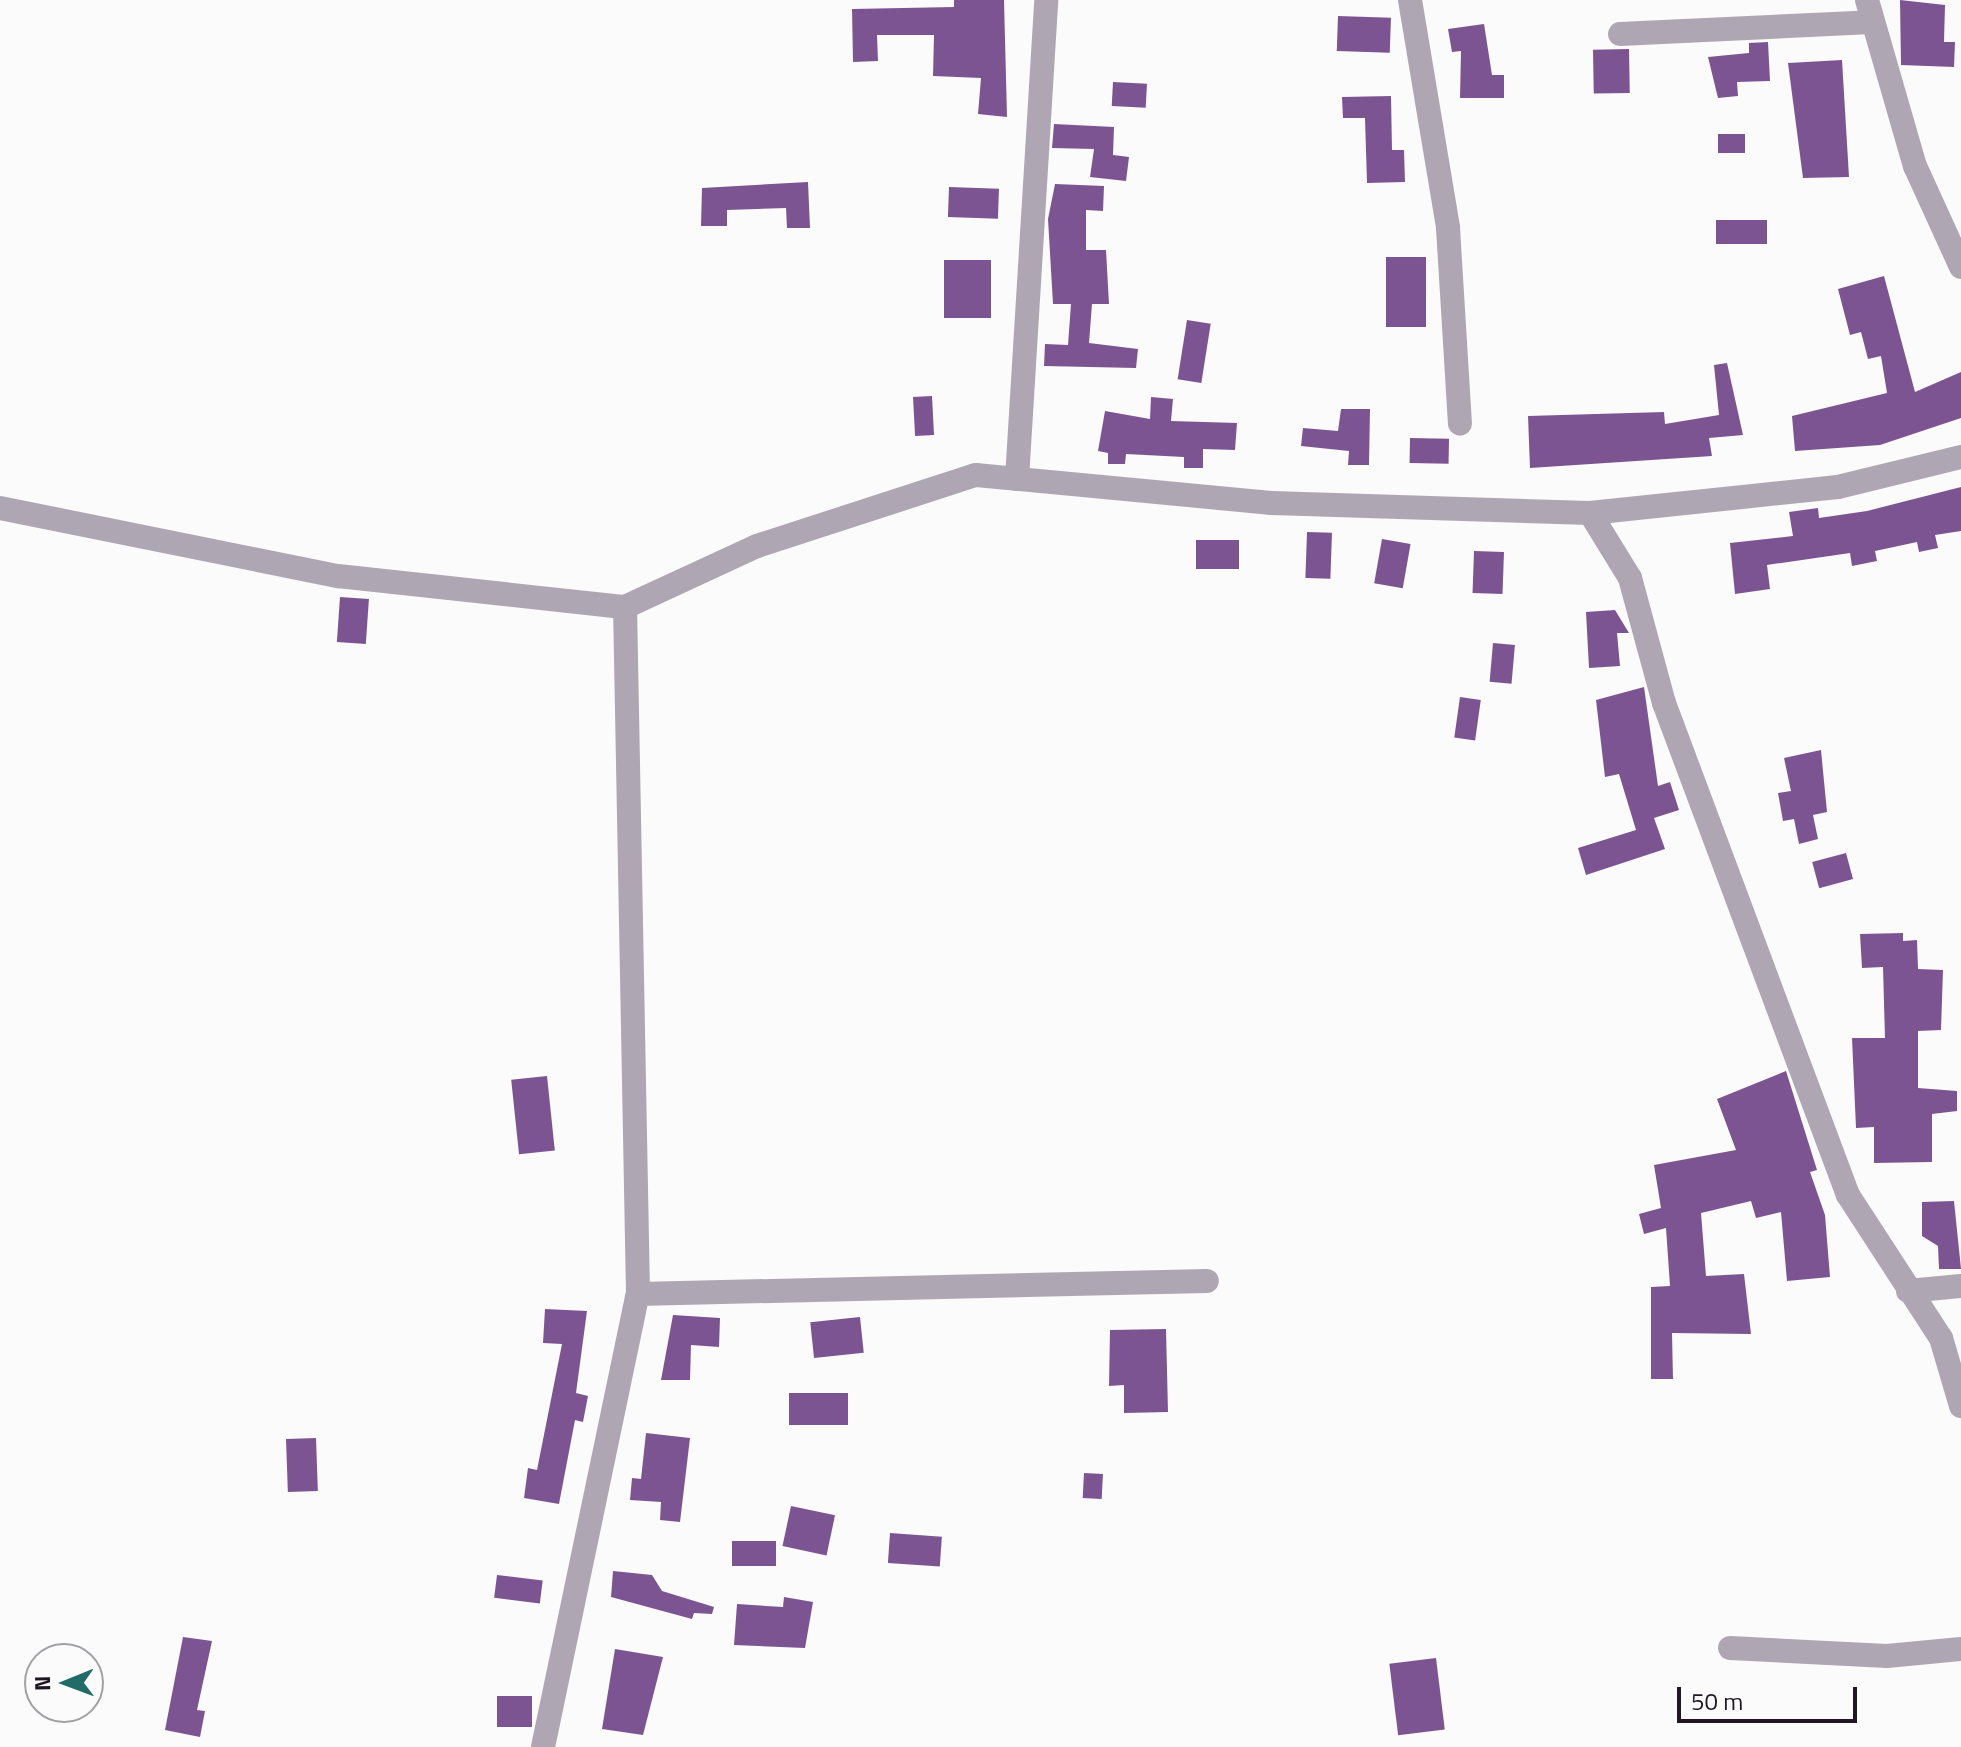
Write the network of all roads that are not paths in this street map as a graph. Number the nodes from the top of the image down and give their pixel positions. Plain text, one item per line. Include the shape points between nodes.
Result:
1 (1046, 0) edge
2 (1410, 0) edge
3 (1869, 11) edge
4 (1620, 34) dead end
5 (1961, 267) edge
6 (1460, 424) dead end
7 (1961, 457) edge
8 (1017, 479) junction
9 (0, 508) edge
10 (1590, 513) junction
11 (625, 607) junction
12 (1207, 1281) dead end
13 (1961, 1286) edge
14 (1908, 1291) junction
15 (638, 1294) junction
16 (1961, 1406) edge
17 (1730, 1648) dead end
18 (1961, 1649) edge
19 (543, 1747) edge

1 - 8 street
2 - 6 street via 1448,228
3 - 4 street
3 - 5 street via 1915,166
7 - 10 street via 1838,487
8 - 10 street via 1272,503
8 - 11 street via 976,475 757,546
9 - 11 street via 338,576
10 - 14 street via 1630,578 1664,703 1848,1195
11 - 15 street
12 - 15 street
13 - 14 street
14 - 16 street via 1941,1338
15 - 19 street
17 - 18 street via 1887,1656

